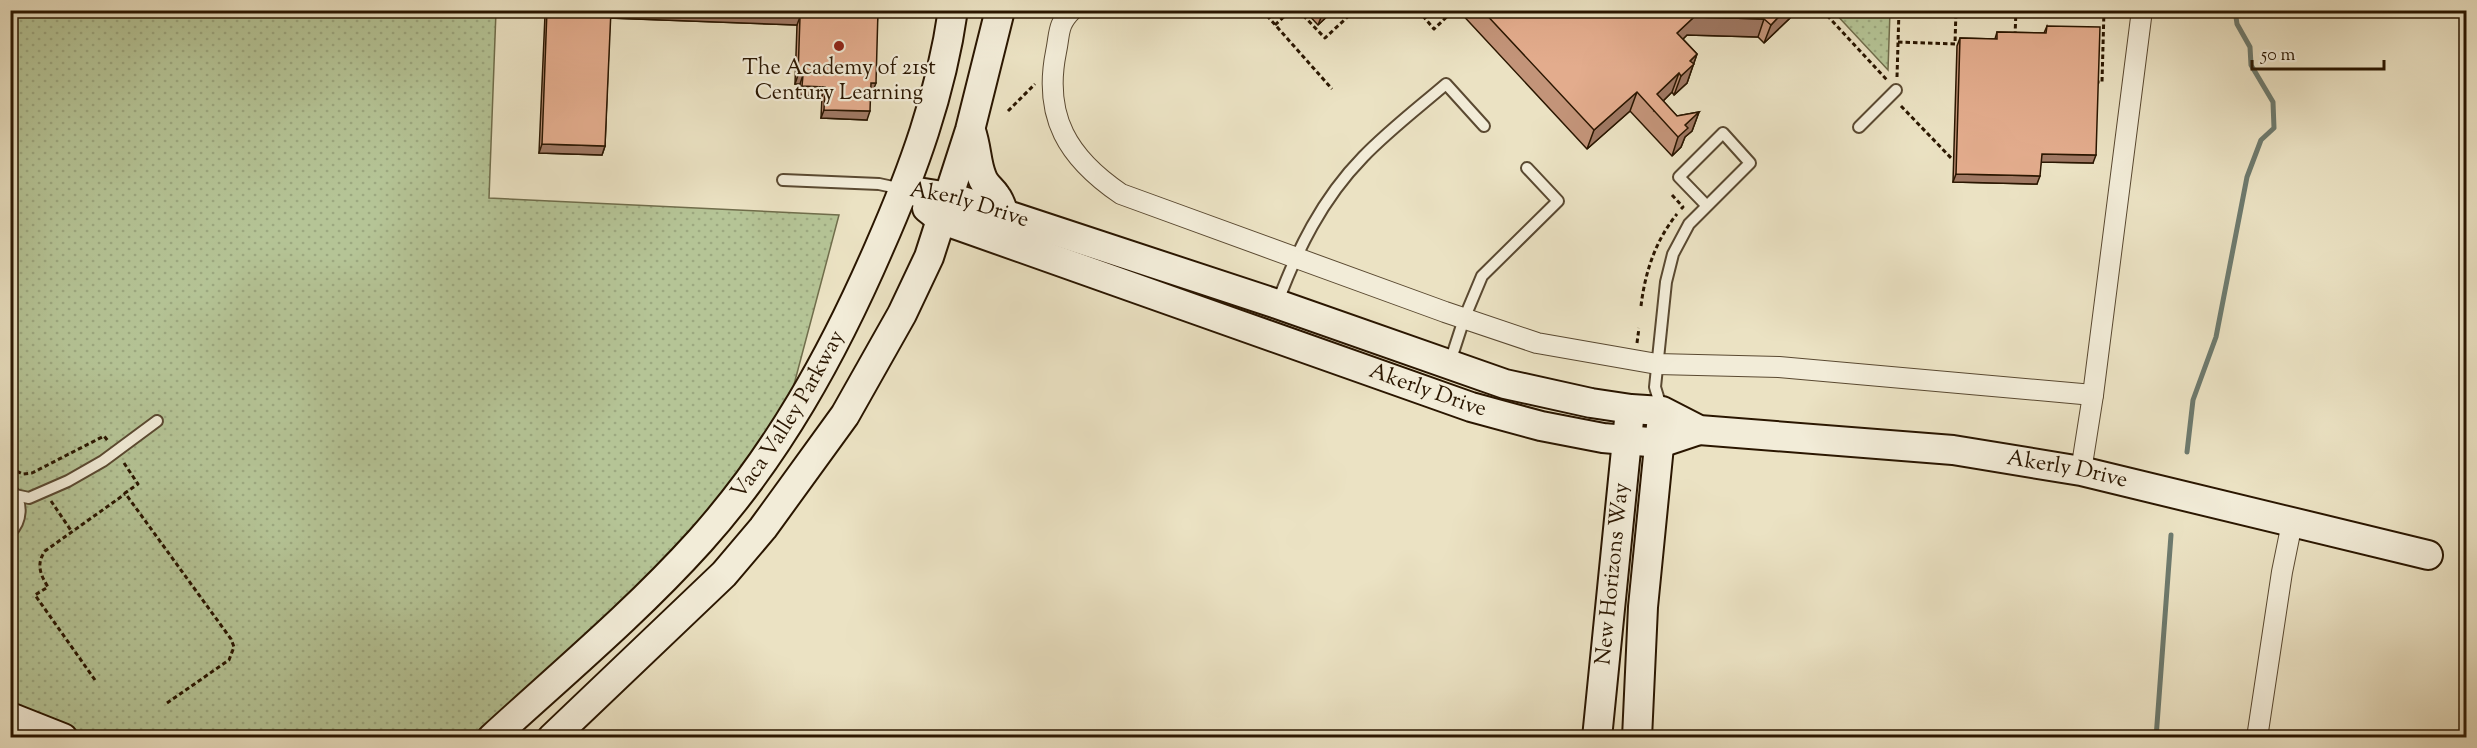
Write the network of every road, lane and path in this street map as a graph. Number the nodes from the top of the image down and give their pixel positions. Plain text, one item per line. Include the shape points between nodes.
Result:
1 (953, 10) edge
2 (1000, 10) edge
3 (1072, 10) edge
4 (1262, 10) edge
5 (1291, 10) edge
6 (1298, 10) edge
7 (1354, 10) edge
8 (1418, 10) edge
9 (1454, 10) edge
10 (1822, 10) edge
11 (1899, 10) edge
12 (1956, 10) edge
13 (2016, 10) edge
14 (2104, 10) edge
15 (2142, 10) edge
16 (1275, 25) junction
17 (2006, 38) edge
18 (1898, 42) junction
19 (1955, 44) junction
20 (1966, 44) edge
21 (2096, 59) edge
22 (2103, 60) junction
23 (1040, 78) dead end
24 (2095, 82) edge
25 (1332, 89) dead end
26 (1894, 93) junction
27 (1008, 111) dead end
28 (1484, 126) dead end
29 (1859, 127) dead end
30 (970, 130) junction
31 (1953, 160) dead end
32 (1527, 168) dead end
33 (783, 180) dead end
34 (905, 190) junction
35 (1707, 206) junction
36 (946, 208) junction
37 (1004, 213) junction
38 (1294, 258) junction
39 (1277, 304) junction
40 (1464, 319) junction
41 (1639, 328) dead end
42 (1636, 351) dead end
43 (1657, 363) junction
44 (1449, 366) junction
45 (2093, 395) junction
46 (1659, 400) junction
47 (1630, 410) junction
48 (157, 421) dead end
49 (1699, 430) junction
50 (1627, 440) junction
51 (1660, 443) junction
52 (116, 452) junction
53 (10, 468) edge
54 (2082, 471) junction
55 (13, 492) edge
56 (125, 493) junction
57 (29, 498) junction
58 (20, 514) junction
59 (2292, 523) junction
60 (10, 533) edge
61 (2428, 555) dead end
62 (95, 680) dead end
63 (167, 703) dead end
64 (10, 717) edge
65 (63, 738) edge
66 (492, 738) edge
67 (552, 738) edge
68 (1597, 738) edge
69 (1637, 738) edge
70 (2257, 738) edge

1 - 34 street, Vaca Valley Parkway via 939,88
2 - 30 street, Vaca Valley Parkway
3 - 38 street via 1062,20 1051,77 1055,116 1067,144 1095,177 1121,194
4 - 16 path
5 - 16 path
6 - 7 path via 1325,38
8 - 9 path via 1434,29
10 - 26 path
11 - 18 path
12 - 19 path
13 - 17 path via 2015,39
14 - 22 path
15 - 45 street
16 - 25 path
18 - 19 path
18 - 26 path
19 - 20 path
21 - 22 path
22 - 24 path via 2102,82
23 - 27 path
26 - 29 lane
26 - 31 path
28 - 38 lane via 1446,84 1363,157 1317,217
30 - 36 street, Vaca Valley Parkway
30 - 37 street via 982,178
32 - 40 lane via 1558,201 1482,276
33 - 34 lane via 879,184
34 - 36 street, Akerly Drive
34 - 66 street, Vaca Valley Parkway via 812,387 739,495 653,591
35 - 35 lane via 1678,177 1723,133 1750,163
35 - 43 lane via 1689,224 1673,254
36 - 37 street, Akerly Drive
36 - 50 street, Akerly Drive via 1471,407 1541,426
36 - 67 street, Vaca Valley Parkway via 902,314 870,372 845,415 776,511 724,574
37 - 39 street, Akerly Drive
38 - 39 lane
38 - 40 street
39 - 44 street, Akerly Drive
40 - 43 street via 1537,343
40 - 44 lane
41 - 42 path
43 - 45 street via 1779,367
43 - 46 lane
44 - 47 street, Akerly Drive via 1533,391
45 - 54 street
46 - 47 street, Akerly Drive
46 - 49 street, Akerly Drive
46 - 51 street, New Horizons Way
47 - 50 street, New Horizons Way
48 - 52 lane
49 - 51 street, Akerly Drive
49 - 54 street, Akerly Drive via 1953,450
50 - 51 street, Akerly Drive
50 - 68 street, New Horizons Way
51 - 69 street, New Horizons Way via 1643,607
52 - 53 path via 104,436 32,473
52 - 56 path via 138,484
52 - 57 lane via 68,481
54 - 59 street, Akerly Drive
55 - 57 lane
55 - 58 lane
56 - 62 path via 45,551 39,563 48,587 35,595
56 - 63 path via 234,647 229,660
57 - 58 lane
58 - 60 lane
59 - 61 street, Akerly Drive
59 - 70 street
64 - 65 street

